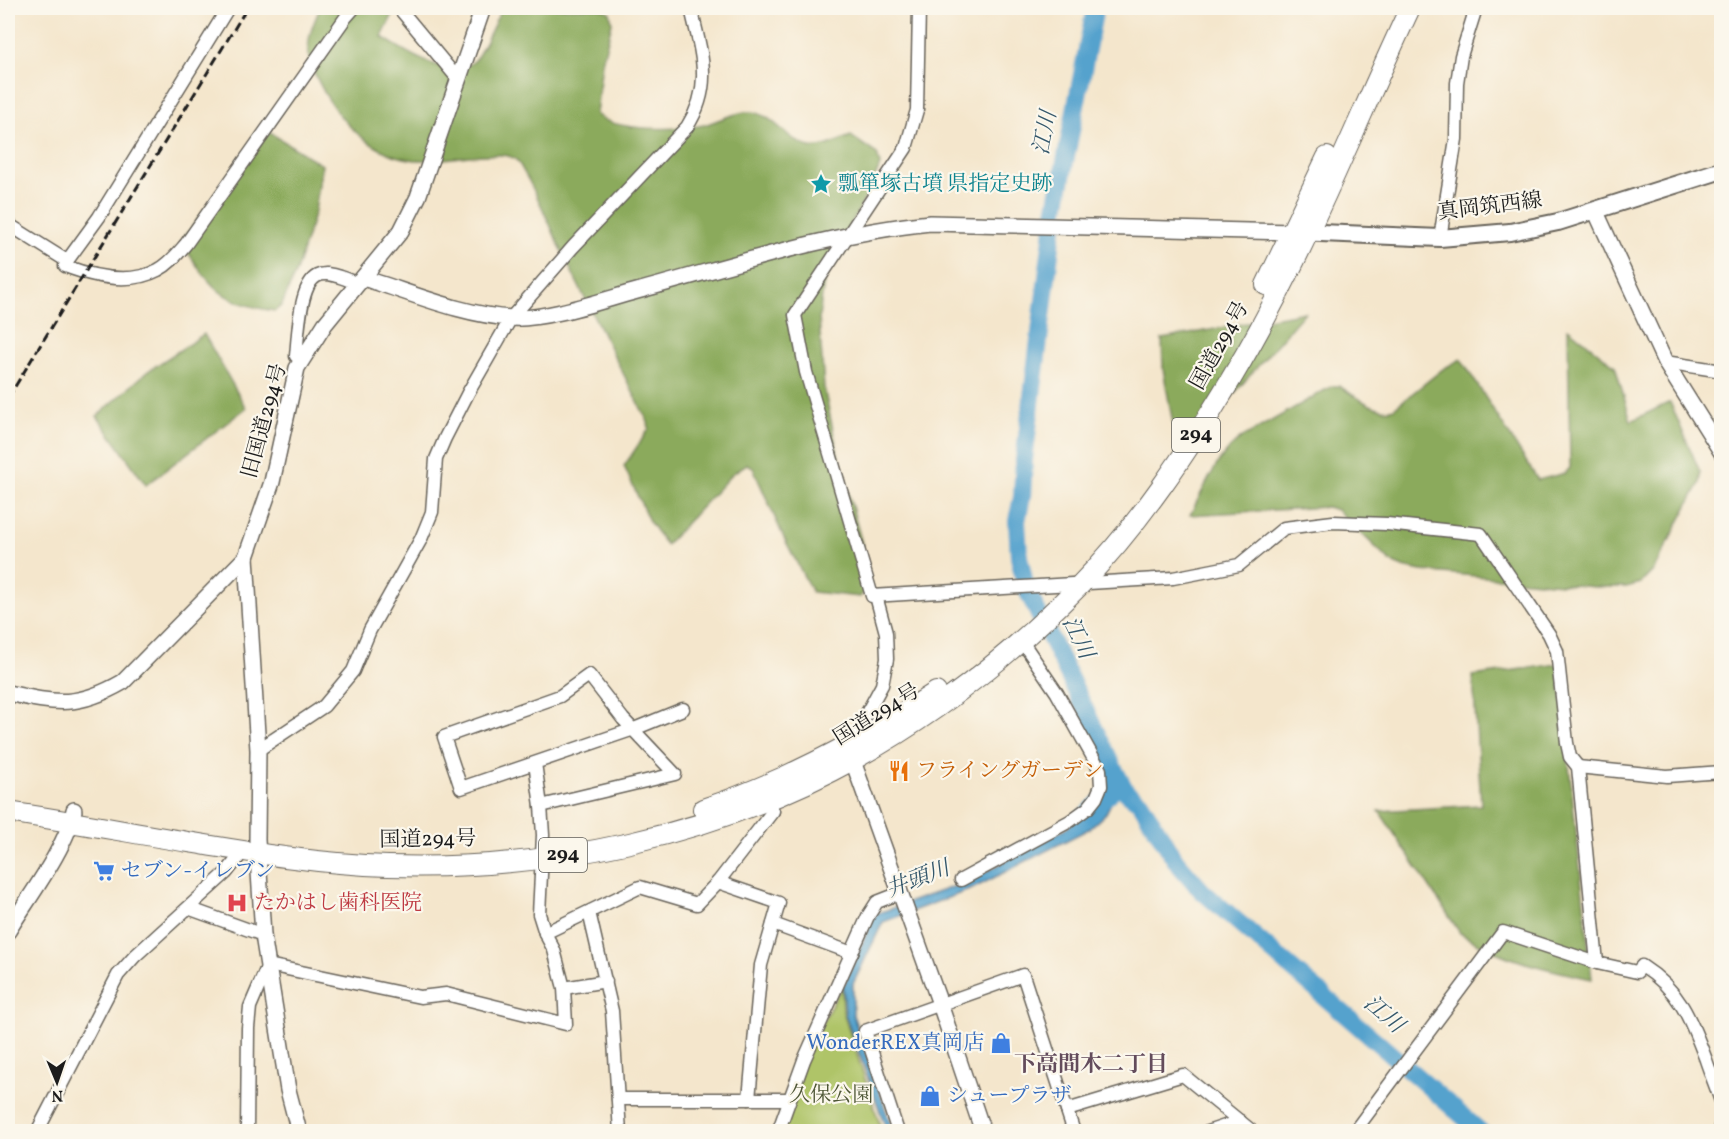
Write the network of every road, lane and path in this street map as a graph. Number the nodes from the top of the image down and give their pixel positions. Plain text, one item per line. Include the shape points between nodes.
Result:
1 (228, 8) edge
2 (354, 8) edge
3 (399, 8) edge
4 (483, 8) edge
5 (691, 8) edge
6 (919, 8) edge
7 (1396, 8) edge
8 (1410, 8) edge
9 (1476, 8) edge
10 (458, 79) junction
11 (1722, 170) edge
12 (1594, 210) junction
13 (8, 224) edge
14 (1299, 232) junction
15 (849, 234) junction
16 (1440, 238) junction
17 (65, 266) dead end
18 (360, 281) junction
19 (511, 318) junction
20 (302, 360) junction
21 (1665, 362) junction
22 (1722, 371) edge
23 (1722, 453) edge
24 (246, 557) junction
25 (1073, 583) junction
26 (876, 596) junction
27 (1044, 600) junction
28 (1022, 633) junction
29 (8, 693) edge
30 (682, 709) dead end
31 (634, 729) junction
32 (854, 748) junction
33 (258, 750) junction
34 (535, 763) junction
35 (1578, 767) junction
36 (1722, 772) edge
37 (8, 799) edge
38 (768, 800) junction
39 (541, 806) junction
40 (8, 812) edge
41 (73, 816) junction
42 (252, 848) junction
43 (543, 853) junction
44 (961, 880) dead end
45 (718, 882) junction
46 (901, 896) junction
47 (188, 908) junction
48 (590, 912) junction
49 (773, 924) junction
50 (8, 931) edge
51 (545, 933) junction
52 (263, 935) junction
53 (852, 953) junction
54 (1597, 963) junction
55 (268, 965) junction
56 (606, 981) junction
57 (564, 988) junction
58 (940, 1004) junction
59 (618, 1099) junction
60 (749, 1099) junction
61 (789, 1099) junction
62 (1722, 1104) edge
63 (1067, 1110) junction
64 (1722, 1116) edge
65 (1240, 1121) junction
66 (38, 1131) edge
67 (248, 1131) edge
68 (299, 1131) edge
69 (620, 1131) edge
70 (778, 1131) edge
71 (898, 1131) edge
72 (983, 1131) edge
73 (1074, 1131) edge
74 (1207, 1131) edge
75 (1253, 1131) edge
76 (1354, 1131) edge
77 (1719, 1131) edge

1 - 13 street via 99,218 67,261
2 - 17 street via 174,258 147,275 130,277 105,278
3 - 10 street
4 - 10 street, 旧国道294号
5 - 19 street via 704,88 697,111 687,127 573,246
6 - 15 street via 917,110 912,132 900,159
7 - 14 highway, 国道294号 / 294
8 - 14 highway, 国道294号 / 294
9 - 16 street via 1456,83 1456,139
10 - 18 street, 旧国道294号 via 418,197 401,231
11 - 12 main road, 真岡筑西線
12 - 16 main road, 真岡筑西線 via 1533,228
12 - 21 street
14 - 15 street via 930,223
14 - 16 main road, 真岡筑西線
14 - 25 highway, 国道294号 / 294 via 1193,418
15 - 19 street via 580,307
15 - 26 street via 795,315 806,372 872,596
18 - 19 street via 486,316
18 - 20 street, 旧国道294号
18 - 20 street via 327,273 311,280 300,324 297,356
19 - 33 street via 445,438 436,459 432,512 421,539 369,630 353,670 324,706
20 - 24 street, 旧国道294号 via 272,482
21 - 22 street
21 - 23 street
24 - 29 street, 旧国道294号 via 123,682 101,695 76,702 42,701
24 - 33 street
25 - 27 highway, 国道294号 / 294
25 - 27 street
25 - 35 street via 1173,578 1239,565 1284,528 1323,523 1387,524 1481,534 1557,651 1567,743 1570,757
26 - 27 street via 1010,588
26 - 32 street via 886,633 886,659 882,685 862,722
27 - 28 highway, 国道294号 / 294
28 - 32 highway, 国道294号 / 294 via 937,706
28 - 44 street via 1100,770 1101,786 1088,808 1070,821
30 - 31 street
31 - 34 street
31 - 34 street via 589,675 560,696 444,737 461,788
31 - 39 street via 675,774
32 - 38 highway, 国道294号 / 294
32 - 43 highway, 国道294号 / 294 via 689,814
32 - 46 street
33 - 42 street
34 - 39 street
35 - 36 street via 1667,776
35 - 54 street
37 - 41 highway, 国道294号 / 294
38 - 43 highway, 国道294号 / 294 via 650,838
38 - 45 street via 773,811
39 - 43 street
40 - 41 highway, 国道294号 / 294
41 - 42 highway, 国道294号 / 294
41 - 50 street via 64,840
42 - 43 highway, 国道294号 / 294 via 339,864 391,867 441,866
42 - 47 street
42 - 52 street
43 - 51 street via 539,914
45 - 48 street via 697,904 640,887
45 - 49 street via 779,903
46 - 53 street via 877,903
46 - 58 street
47 - 52 street
47 - 66 street via 118,975
48 - 51 street
48 - 56 street
49 - 53 street
49 - 60 street via 761,965
51 - 57 street
52 - 55 street
53 - 61 street
54 - 62 street via 1637,972 1642,966 1668,986 1683,1004 1695,1030
54 - 76 street via 1503,932
55 - 57 street via 420,997 446,994 566,1024
55 - 67 street via 250,1007
55 - 68 street via 288,1090
56 - 57 street
56 - 59 street
58 - 63 street via 1023,975
58 - 71 street via 865,1031
58 - 72 street
59 - 60 street
59 - 69 street
60 - 61 street
61 - 70 street
63 - 65 street via 1183,1075
63 - 73 street
64 - 77 street
65 - 74 street
65 - 75 street

